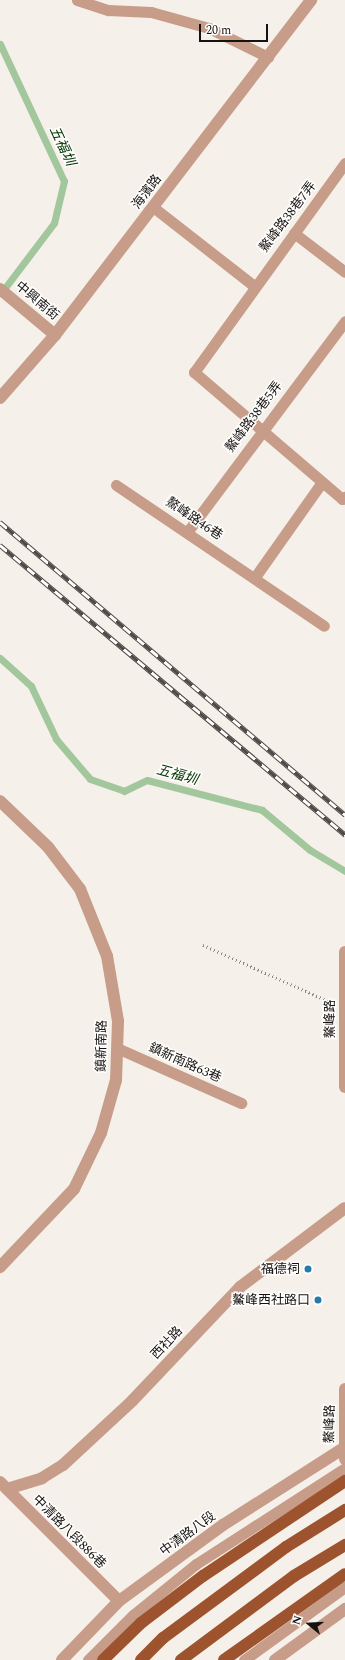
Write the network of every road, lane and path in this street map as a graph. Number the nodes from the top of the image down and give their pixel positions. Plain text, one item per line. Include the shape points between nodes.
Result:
1 (77, 0) edge
2 (311, 0) edge
3 (268, 57) junction
4 (345, 163) edge
5 (152, 207) junction
6 (294, 233) junction
7 (345, 272) edge
8 (254, 286) junction
9 (0, 288) edge
10 (345, 321) edge
11 (55, 335) junction
12 (0, 398) edge
13 (261, 430) junction
14 (322, 482) junction
15 (116, 485) dead end
16 (345, 497) edge
17 (188, 531) junction
18 (255, 577) junction
19 (324, 626) dead end
20 (0, 801) edge
21 (203, 945) dead end
22 (345, 952) edge
23 (343, 1008) junction
24 (117, 1048) junction
25 (345, 1086) edge
26 (241, 1103) dead end
27 (345, 1208) edge
28 (0, 1267) edge
29 (345, 1389) edge
30 (344, 1454) edge
31 (345, 1468) edge
32 (345, 1481) edge
33 (3, 1485) edge
34 (345, 1510) edge
35 (345, 1545) edge
36 (345, 1574) edge
37 (345, 1587) edge
38 (119, 1601) junction
39 (345, 1609) edge
40 (62, 1660) edge
41 (88, 1660) edge
42 (103, 1660) edge
43 (141, 1660) edge
44 (181, 1660) edge
45 (224, 1660) edge
46 (244, 1660) edge
47 (275, 1660) edge

1 - 3 lane via 108,10 151,12 209,28
2 - 3 street, 海濱路
3 - 5 street, 海濱路
4 - 6 lane, 鰲峰路38巷7弄
5 - 8 lane
5 - 11 street, 海濱路
6 - 7 lane
6 - 8 lane, 鰲峰路38巷7弄
8 - 13 lane, 鰲峰路38巷7弄 via 194,372
9 - 11 street, 中興南街
10 - 13 lane, 鰲峰路38巷5弄
11 - 12 street, 海濱路
13 - 14 lane
13 - 17 lane, 鰲峰路38巷5弄
14 - 16 lane via 342,499
14 - 18 lane
15 - 17 lane, 鰲峰路46巷
17 - 18 lane, 鰲峰路46巷
18 - 19 lane, 鰲峰路46巷
20 - 24 street, 鎮新南路 via 48,847 80,889 107,956 118,1021
21 - 23 path
22 - 23 street, 鰲峰路
23 - 25 street, 鰲峰路
24 - 26 lane, 鎮新南路63巷
24 - 28 street, 鎮新南路 via 116,1080 101,1134 74,1189
27 - 33 street, 西社路 via 240,1287 132,1401 63,1465 42,1478
29 - 30 street, 鰲峰路
30 - 38 street, 中清路八段 via 223,1525
31 - 41 lane via 196,1564 133,1615
32 - 42 main road via 204,1576 141,1623
33 - 38 street, 中清路八段886巷
34 - 43 main road via 230,1588 163,1638
35 - 44 main road via 294,1576
36 - 45 main road
37 - 46 lane
38 - 40 street, 中清路八段
39 - 47 street

